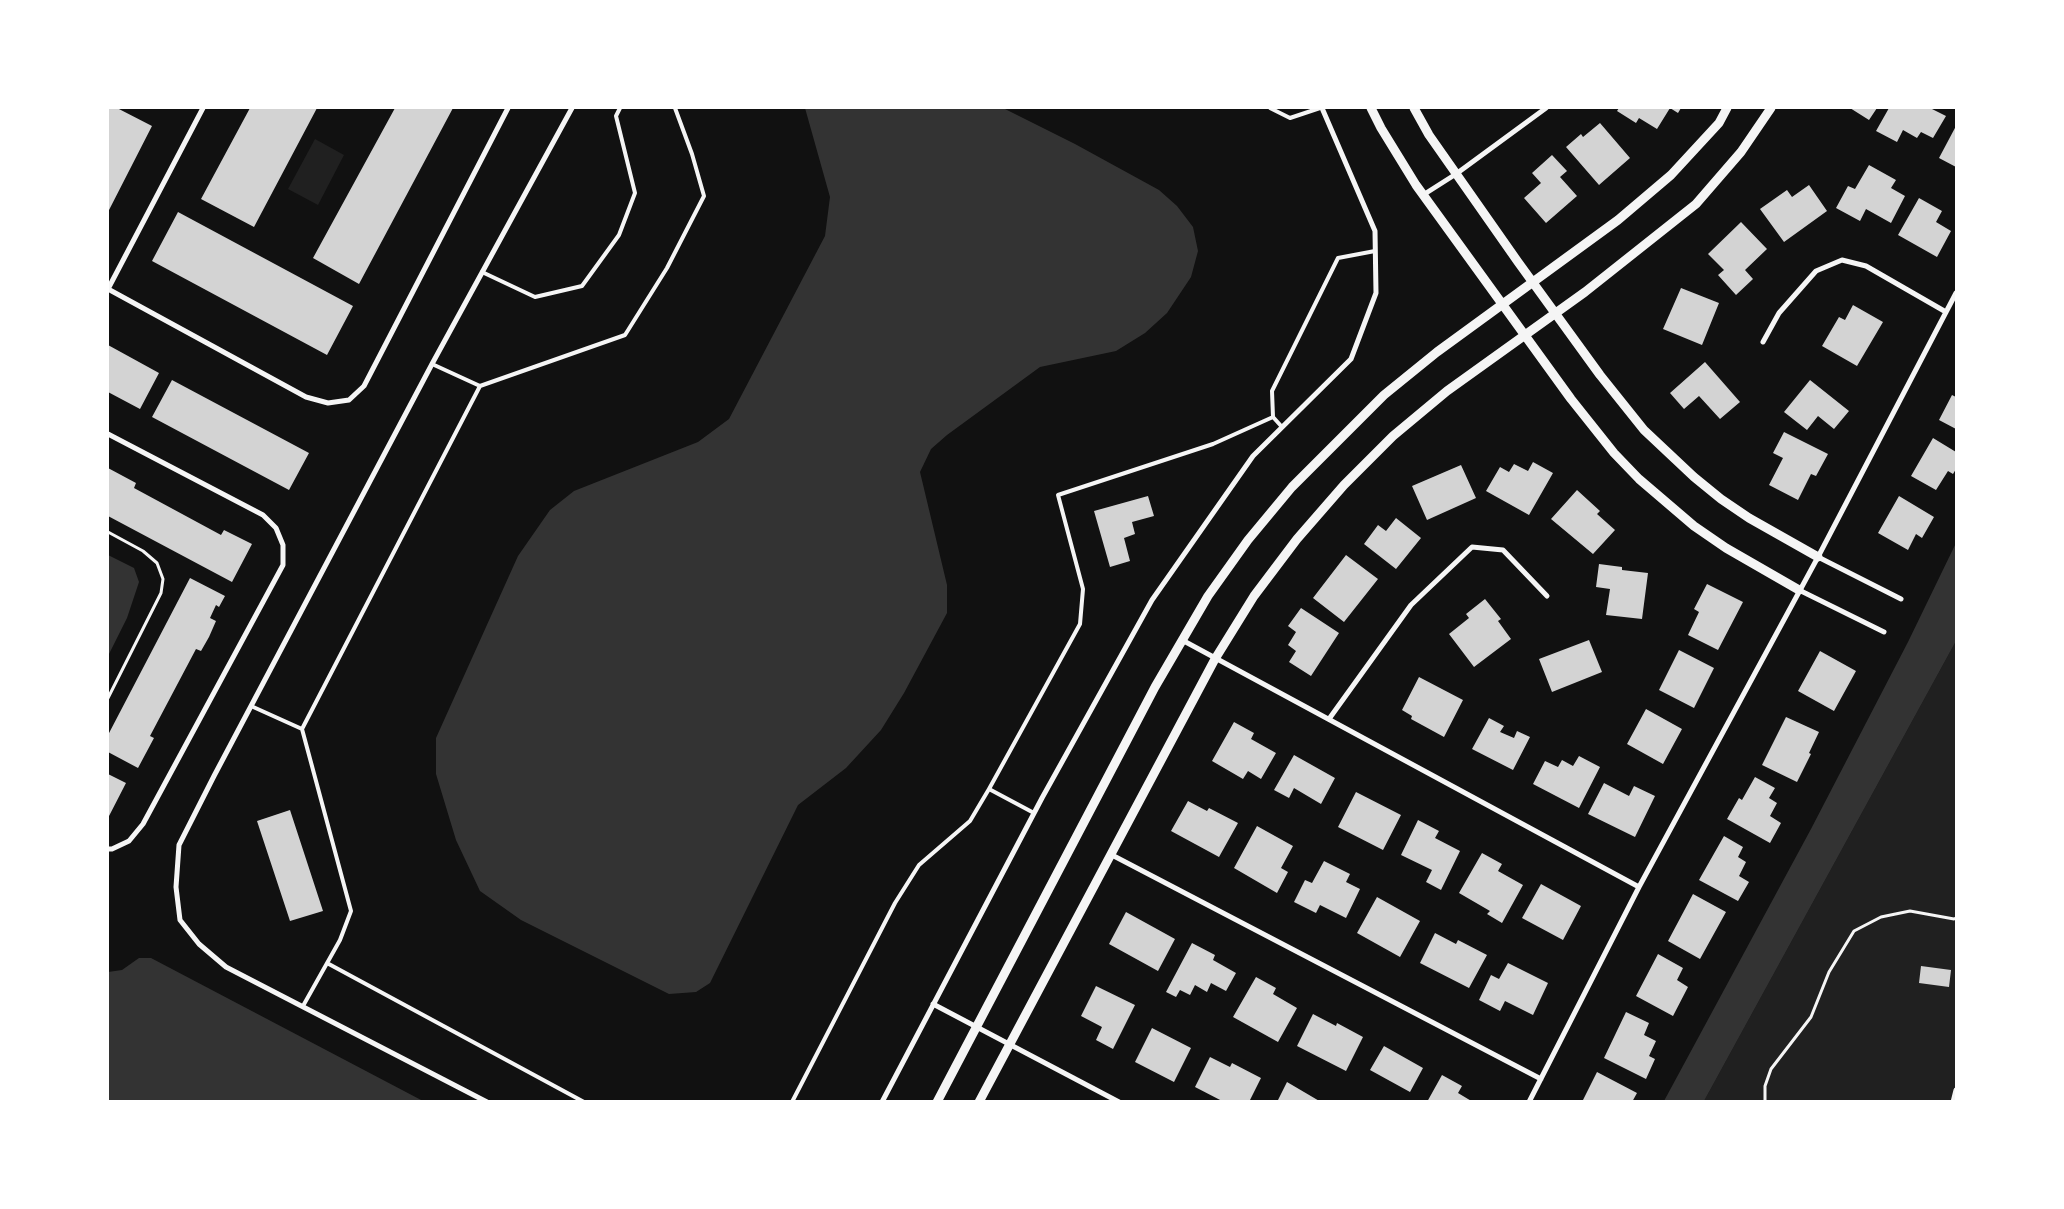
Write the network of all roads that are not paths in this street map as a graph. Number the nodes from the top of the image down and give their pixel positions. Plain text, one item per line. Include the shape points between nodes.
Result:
1 (203, 108) edge
2 (508, 108) edge
3 (572, 108) edge
4 (620, 108) edge
5 (675, 108) edge
6 (1270, 108) edge
7 (1320, 108) edge
8 (1371, 108) edge
9 (1414, 108) edge
10 (1546, 108) edge
11 (1727, 108) edge
12 (1771, 108) edge
13 (1456, 174) junction
14 (1423, 195) junction
15 (1375, 251) junction
16 (482, 272) junction
17 (1533, 282) junction
18 (108, 289) edge
19 (1956, 294) edge
20 (1502, 304) junction
21 (1946, 312) junction
22 (1555, 313) junction
23 (1524, 334) junction
24 (1763, 342) dead end
25 (432, 364) junction
26 (480, 386) junction
27 (1273, 417) junction
28 (1282, 427) junction
29 (108, 434) edge
30 (1818, 557) junction
31 (1800, 590) junction
32 (1548, 596) dead end
33 (1901, 599) dead end
34 (1884, 632) dead end
35 (1182, 640) junction
36 (1215, 659) junction
37 (251, 706) junction
38 (1330, 719) junction
39 (302, 729) junction
40 (989, 790) junction
41 (1034, 813) junction
42 (108, 849) edge
43 (1110, 854) junction
44 (1639, 887) junction
45 (327, 963) junction
46 (933, 1004) junction
47 (303, 1006) junction
48 (976, 1026) junction
49 (1010, 1044) junction
50 (1541, 1079) junction
51 (1956, 1090) edge
52 (487, 1102) edge
53 (584, 1102) edge
54 (792, 1102) edge
55 (882, 1102) edge
56 (937, 1102) edge
57 (979, 1102) edge
58 (1119, 1102) edge
59 (1529, 1102) edge
60 (1953, 1102) edge

1 - 18 street
2 - 18 street via 364,386 350,400 328,403 306,397
3 - 16 street
4 - 16 lane via 616,116 635,193 619,235 582,286 535,297
5 - 26 lane via 704,196 667,268 625,335
6 - 7 lane via 1290,118
7 - 15 street via 1375,231
8 - 14 street
9 - 13 street
10 - 13 street
11 - 17 street via 1719,122 1671,175 1618,220
12 - 22 street via 1741,152 1696,204
13 - 14 street
13 - 17 street
14 - 20 street
15 - 27 lane via 1338,258 1272,391
15 - 28 street via 1376,293 1351,359
16 - 25 street
17 - 20 street
17 - 22 street
19 - 21 street
20 - 23 street
20 - 35 street via 1384,395 1298,480 1248,540 1208,596
21 - 24 street via 1866,266 1842,260 1816,271 1779,313
21 - 30 street
22 - 23 street
22 - 30 street via 1621,404 1669,455 1721,499
23 - 31 street via 1592,428 1639,479 1694,526
23 - 36 street via 1447,391 1344,485 1254,596
25 - 26 lane
25 - 37 street
26 - 39 lane
27 - 28 lane
27 - 40 lane via 1213,444 1058,495 1082,590 1080,624
28 - 41 street via 1253,456 1152,600
29 - 42 street via 263,515 276,528 284,545 282,566 143,824 129,841
30 - 31 street
30 - 33 street
31 - 34 street
31 - 44 street
32 - 38 street via 1503,550 1472,547 1411,604
35 - 36 street
35 - 48 street
36 - 38 street
36 - 43 street
37 - 39 lane
37 - 47 street via 179,845 176,888 180,920 199,944 226,967
38 - 44 street
39 - 45 lane via 351,911
40 - 41 lane
40 - 54 lane via 970,821 919,865 895,903
41 - 46 street
43 - 49 street
43 - 50 street
44 - 50 street
45 - 47 lane
45 - 53 lane
46 - 48 street
46 - 55 street
47 - 52 street
48 - 49 street
48 - 56 street
49 - 57 street
49 - 58 street
50 - 59 street
51 - 60 street

